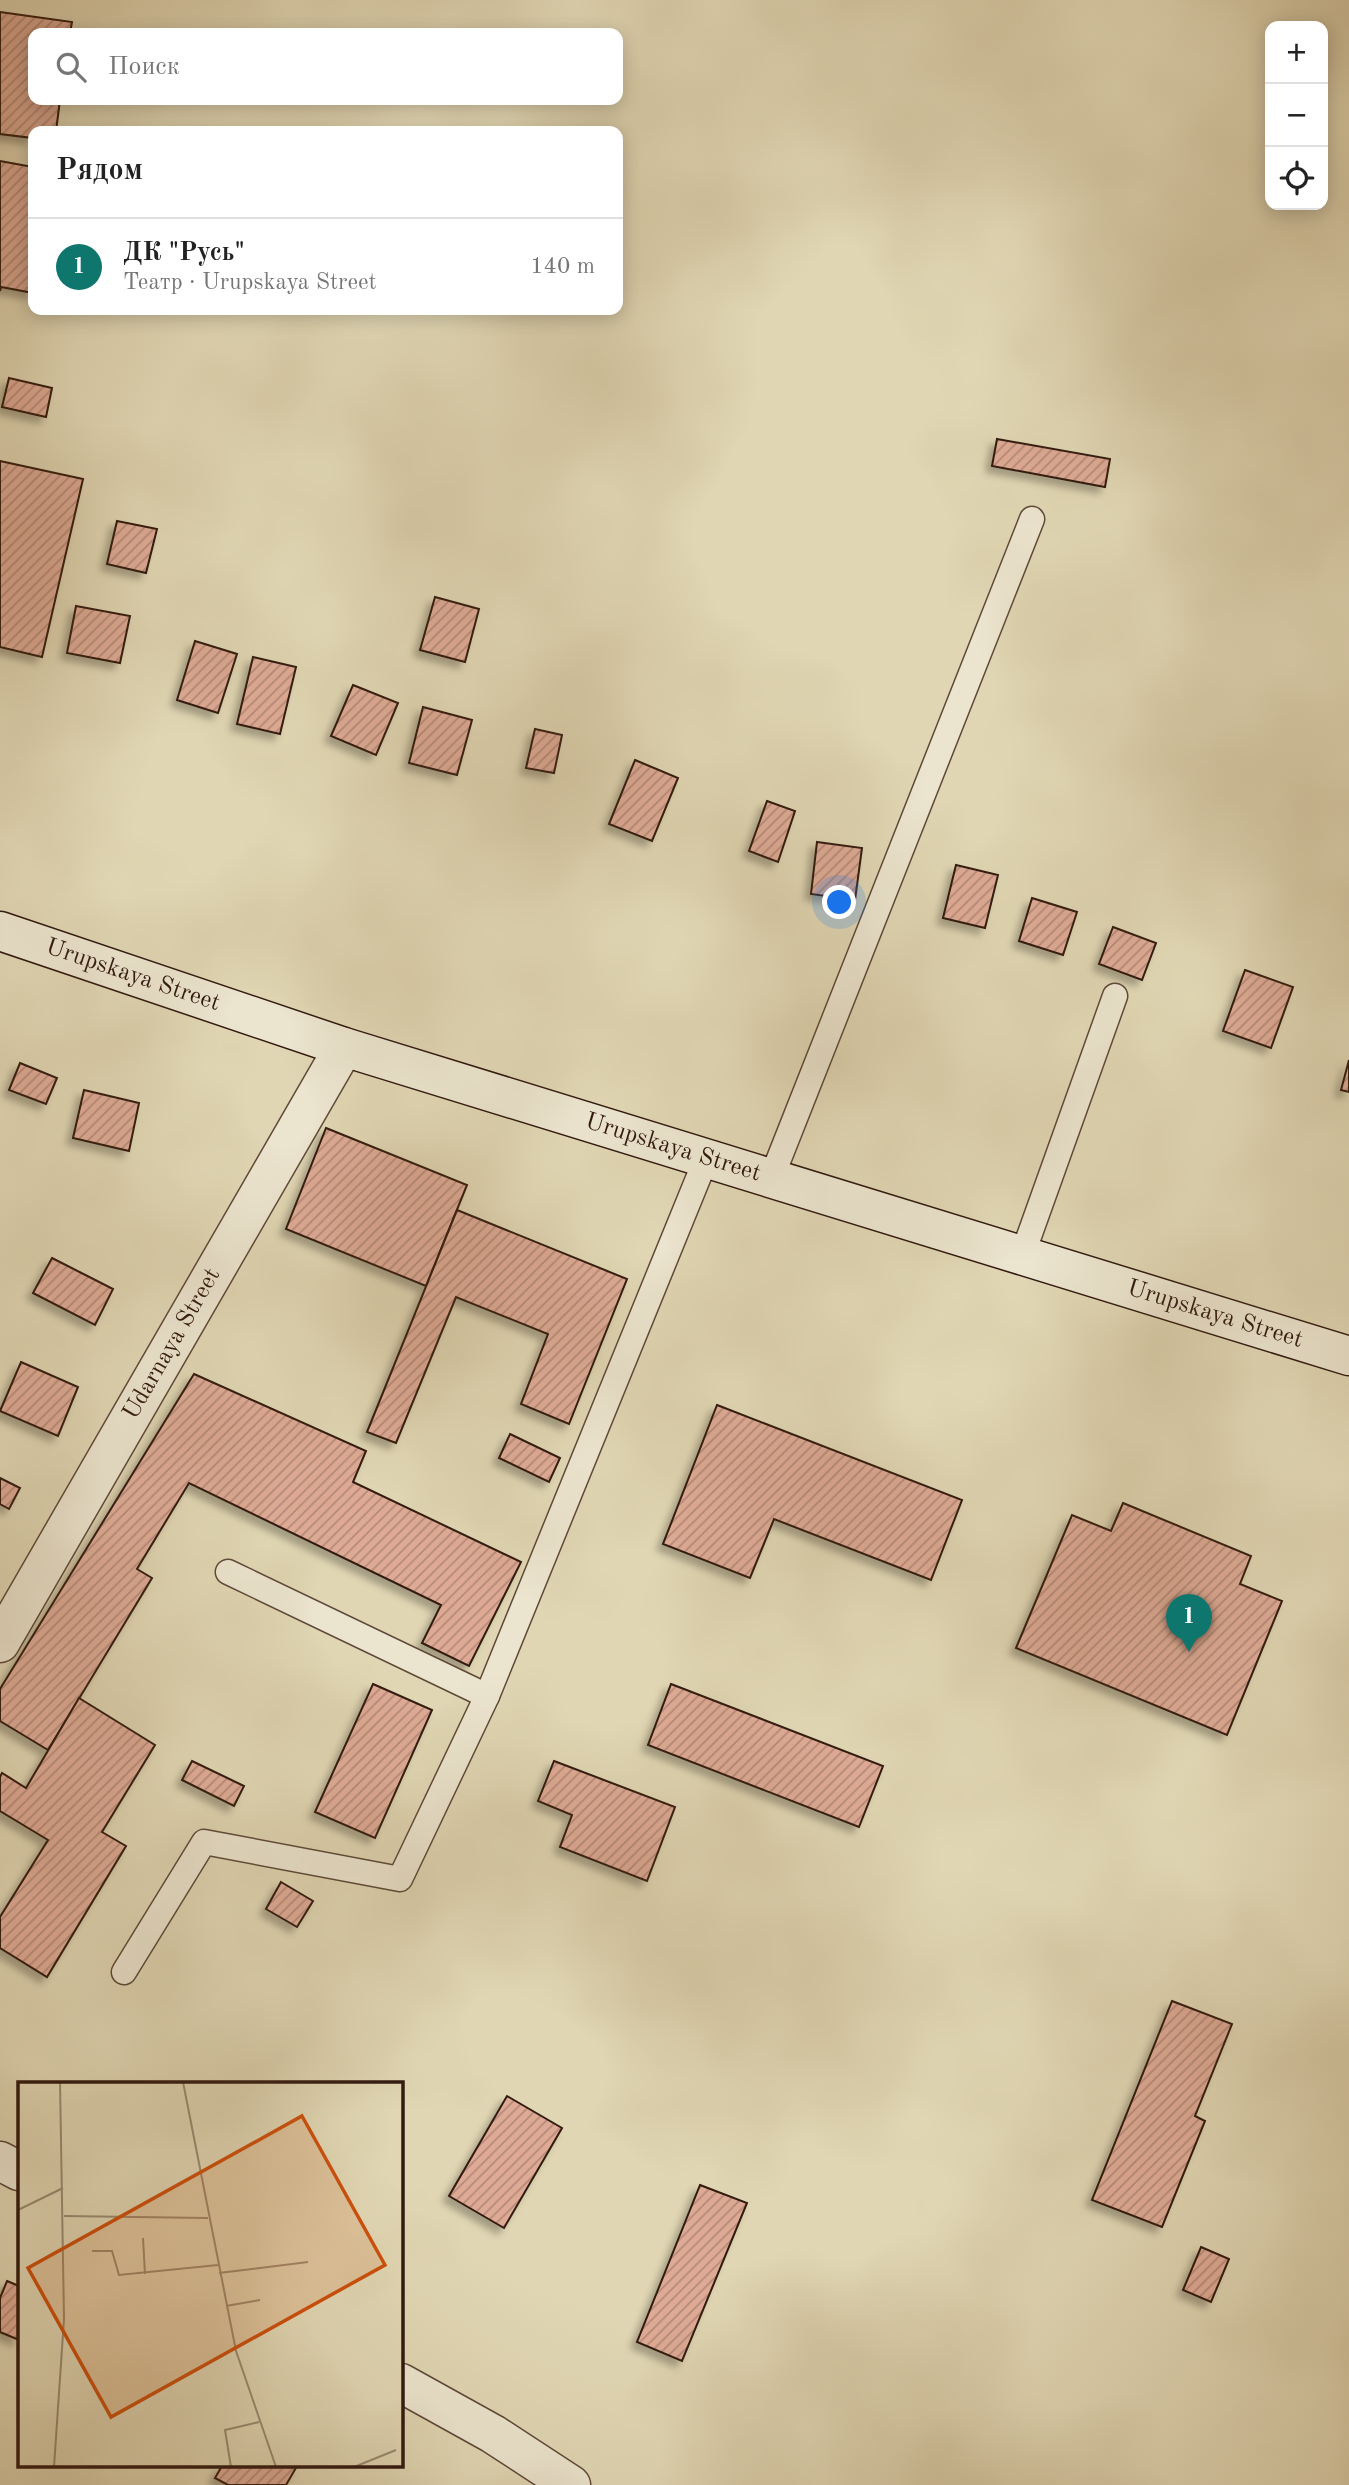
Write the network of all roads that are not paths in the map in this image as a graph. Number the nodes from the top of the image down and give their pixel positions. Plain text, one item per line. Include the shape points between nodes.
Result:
1 (1032, 519) dead end
2 (0, 931) edge
3 (1115, 996) dead end
4 (344, 1047) junction
5 (706, 1159) junction
6 (771, 1179) junction
7 (1022, 1256) junction
8 (1349, 1356) edge
9 (228, 1572) dead end
10 (0, 1643) edge
11 (488, 1696) junction
12 (124, 1972) dead end
13 (0, 2161) edge
14 (18, 2170) edge
15 (402, 2384) edge
16 (571, 2485) edge

1 - 6 lane
2 - 4 street, Urupskaya Street
3 - 7 lane
4 - 5 street, Urupskaya Street
4 - 10 street, Udarnaya Street
5 - 6 street, Urupskaya Street
5 - 11 lane
6 - 7 street, Urupskaya Street
7 - 8 street, Urupskaya Street
9 - 11 lane
11 - 12 lane via 400,1878 204,1842
13 - 14 street
15 - 16 street via 493,2434

